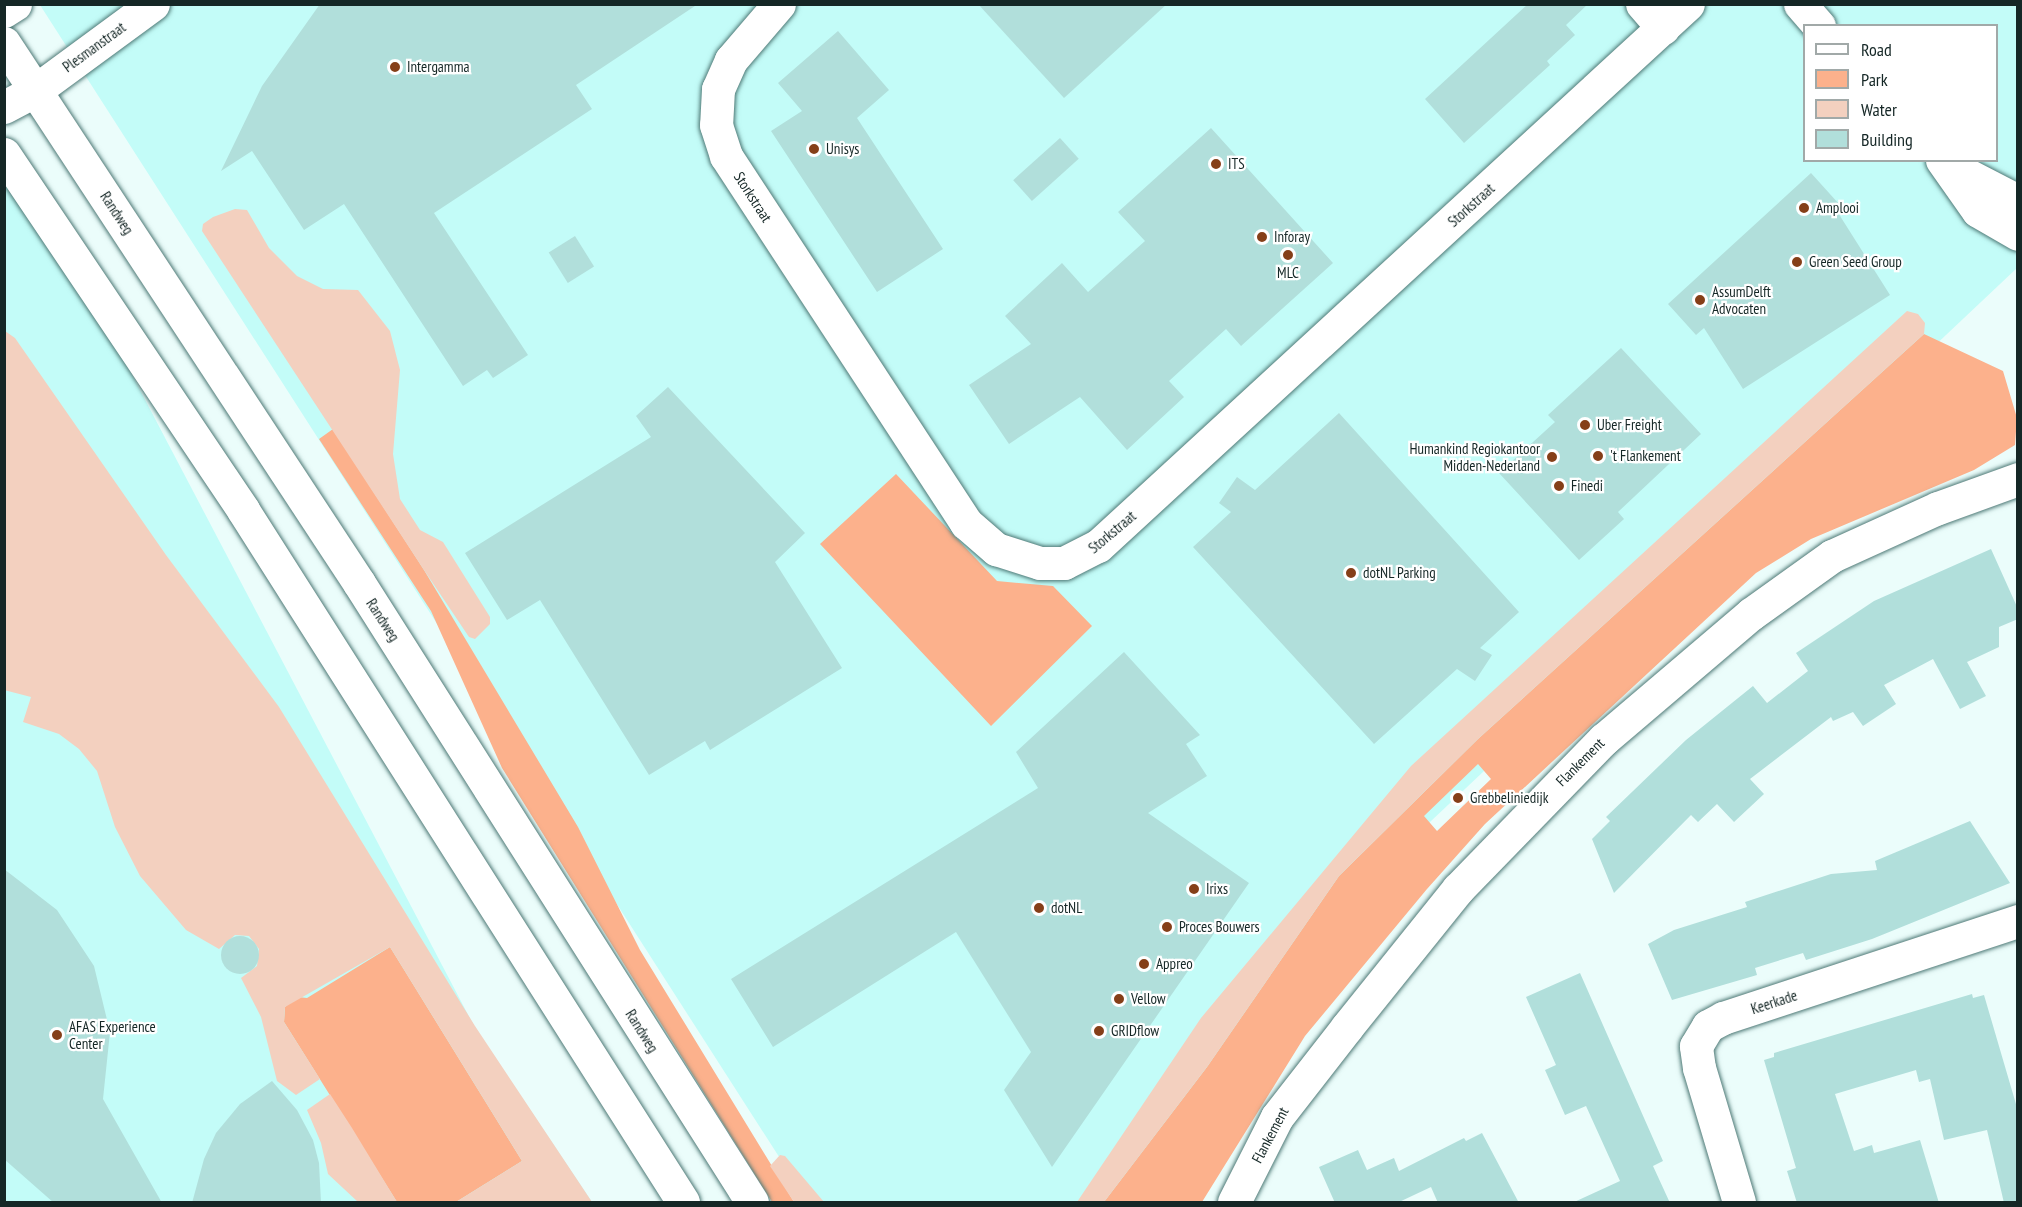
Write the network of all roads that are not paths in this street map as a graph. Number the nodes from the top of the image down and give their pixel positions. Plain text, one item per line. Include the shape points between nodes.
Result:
1 (15, 4) edge
2 (153, 4) edge
3 (779, 4) edge
4 (1688, 4) edge
5 (1800, 4) edge
6 (4, 11) edge
7 (1652, 16) edge
8 (1817, 24) edge
9 (4, 43) edge
10 (36, 90) junction
11 (4, 107) edge
12 (4, 154) edge
13 (1944, 162) edge
14 (1945, 162) edge
15 (2018, 201) edge
16 (2018, 234) edge
17 (2018, 479) edge
18 (2018, 921) edge
19 (683, 1203) edge
20 (752, 1203) edge
21 (1234, 1203) edge
22 (1739, 1203) edge

1 - 6 street
2 - 10 street, Plesmanstraat
3 - 7 street, Storkstraat via 731,60 720,81 714,112 726,156 966,523 996,549 1040,563 1064,563 1098,546
4 - 7 street, Storkstraat
5 - 8 street
9 - 10 street, Randweg
10 - 11 street, Plesmanstraat
10 - 20 street, Randweg via 360,583
12 - 19 street via 243,510
13 - 16 street via 1978,211
14 - 15 street
17 - 21 street, Flankement via 1938,508 1832,556 1751,614 1612,731 1534,808 1416,940 1277,1117
18 - 22 street, Keerkade via 1708,1026 1696,1046 1699,1068

